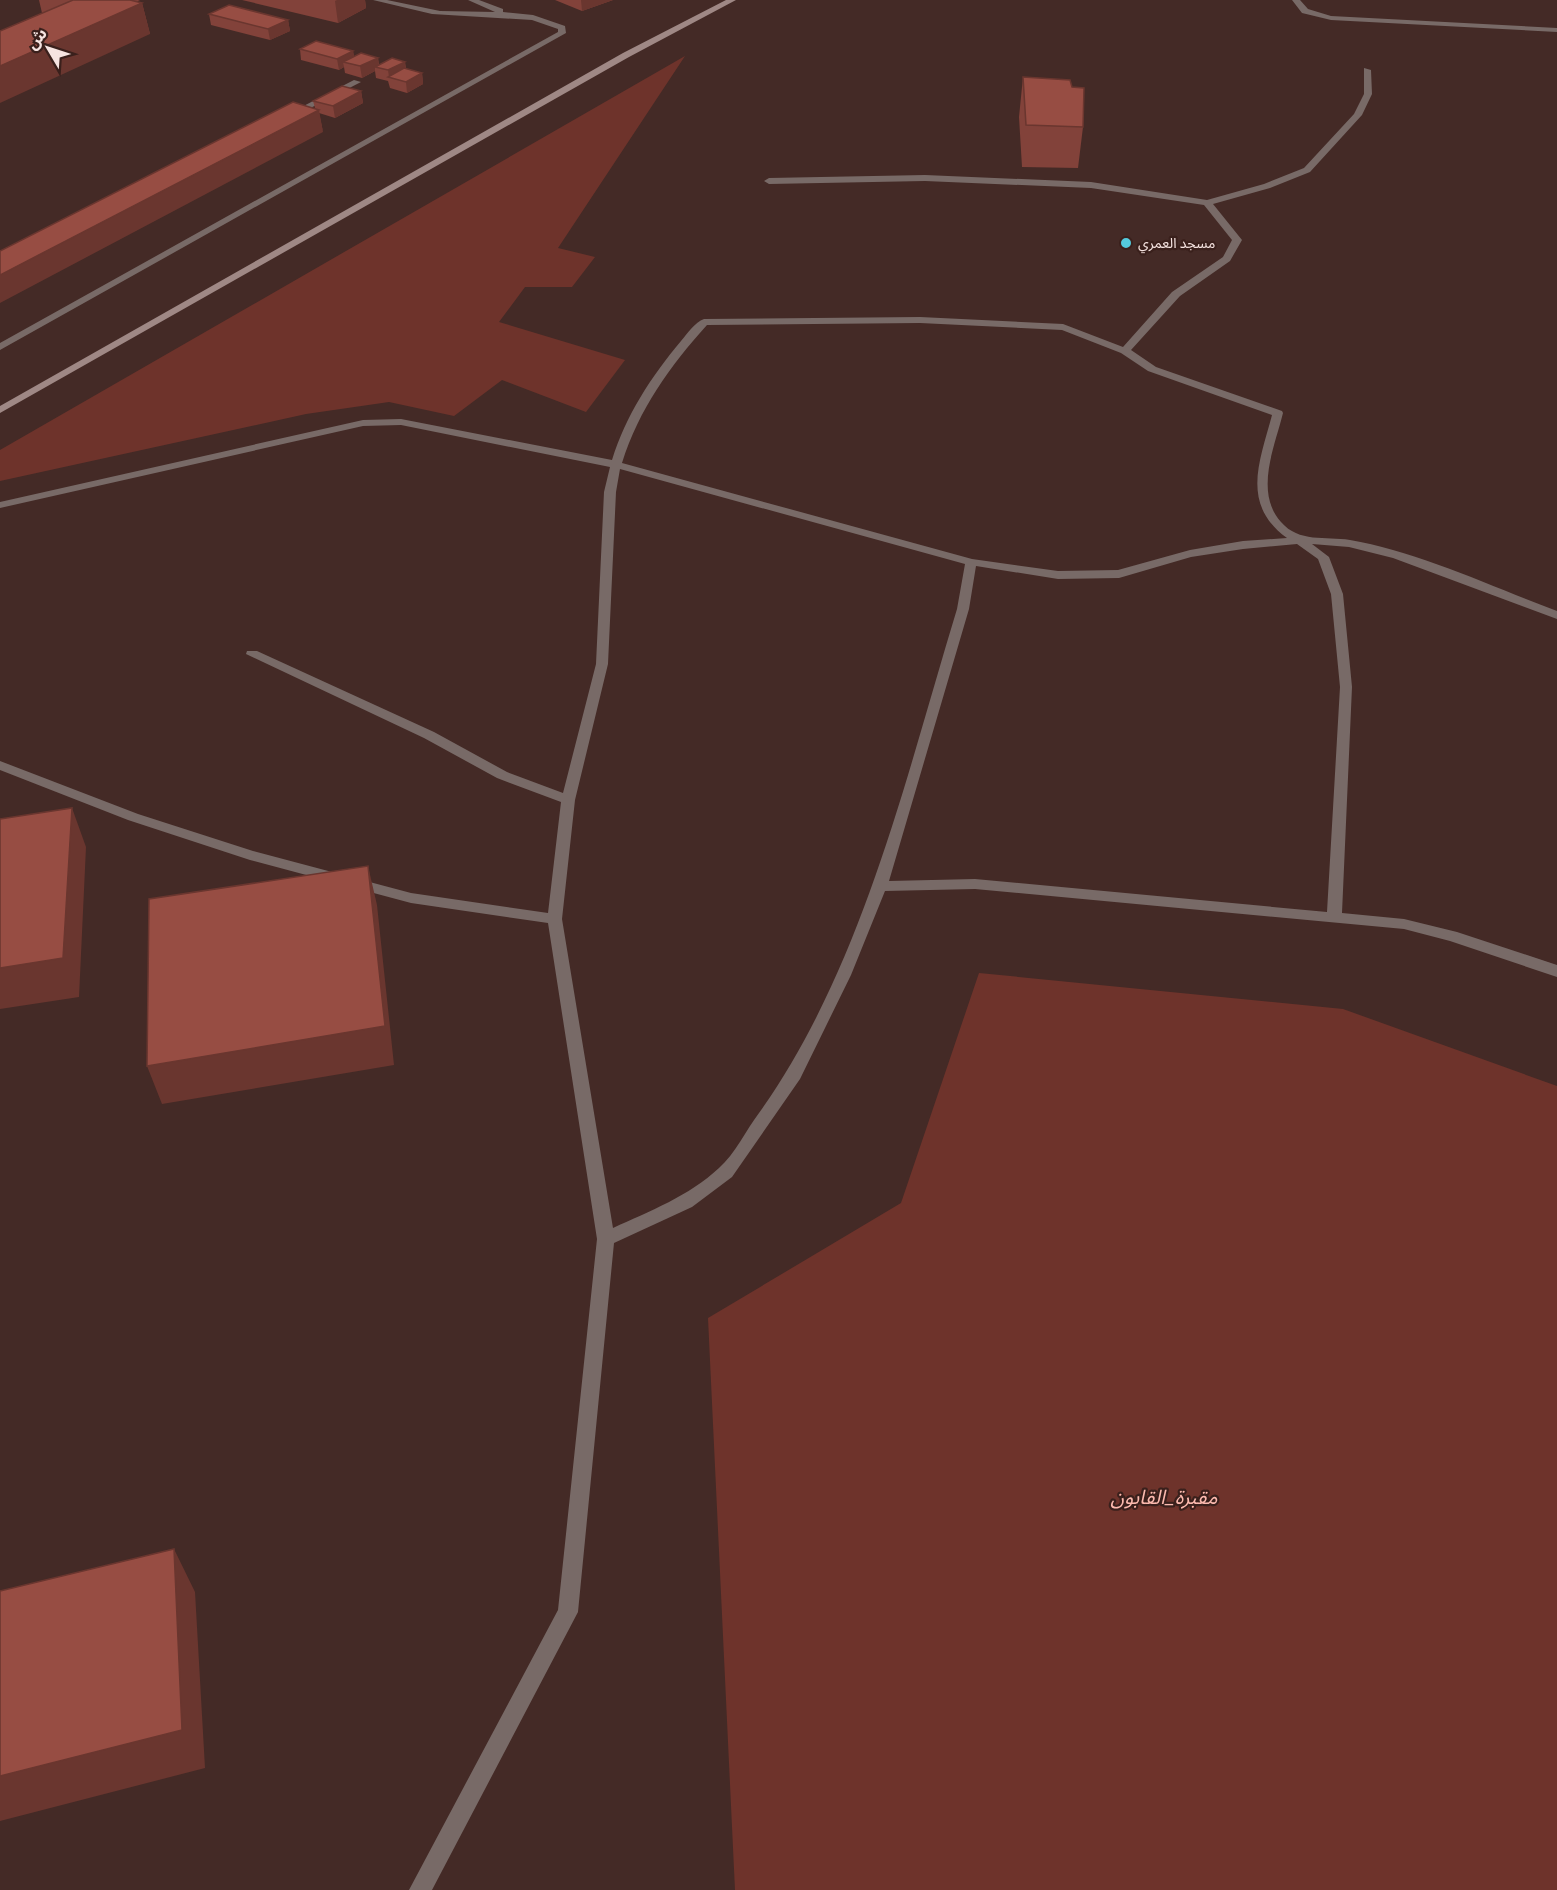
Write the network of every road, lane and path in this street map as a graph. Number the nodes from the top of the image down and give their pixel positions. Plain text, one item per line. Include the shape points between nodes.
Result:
1 (377, 0) edge
2 (472, 0) edge
3 (732, 0) edge
4 (1296, 0) edge
5 (506, 14) junction
6 (1557, 30) edge
7 (1367, 70) dead end
8 (357, 82) dead end
9 (284, 118) edge
10 (769, 181) dead end
11 (1207, 203) junction
12 (0, 347) edge
13 (1125, 351) junction
14 (0, 410) edge
15 (614, 464) junction
16 (0, 505) edge
17 (1302, 540) junction
18 (971, 562) junction
19 (1557, 615) edge
20 (252, 654) dead end
21 (1, 767) edge
22 (568, 800) junction
23 (880, 886) junction
24 (1334, 918) junction
25 (555, 919) junction
26 (1557, 971) edge
27 (606, 1239) junction
28 (420, 1890) edge

1 - 5 street via 437,13
2 - 5 street
3 - 14 main road via 626,54
4 - 6 street via 1305,11 1331,18
5 - 12 street via 548,20 562,28 562,33
7 - 11 street via 1368,94 1358,115 1307,170
8 - 9 street
10 - 11 street via 925,178 1080,185
11 - 13 street via 1237,240 1227,259 1176,294
13 - 15 street via 1063,327 920,320 704,322 672,357 644,399
13 - 17 street via 1152,369 1278,413 1261,477 1266,507 1277,525
15 - 16 street via 401,422 363,423
15 - 18 street
15 - 22 street via 602,664
17 - 18 street via 1190,554 1119,574 1058,575
17 - 19 street via 1349,543 1397,555
17 - 24 street via 1323,557 1337,594 1346,687
18 - 23 street via 963,609
20 - 22 street via 429,735 502,775
21 - 25 street via 133,817 261,858 411,898
22 - 25 street
23 - 24 street via 975,884
23 - 27 street via 843,975 792,1079 726,1172 686,1202
24 - 26 street via 1404,924
25 - 27 street
27 - 28 street via 568,1612

